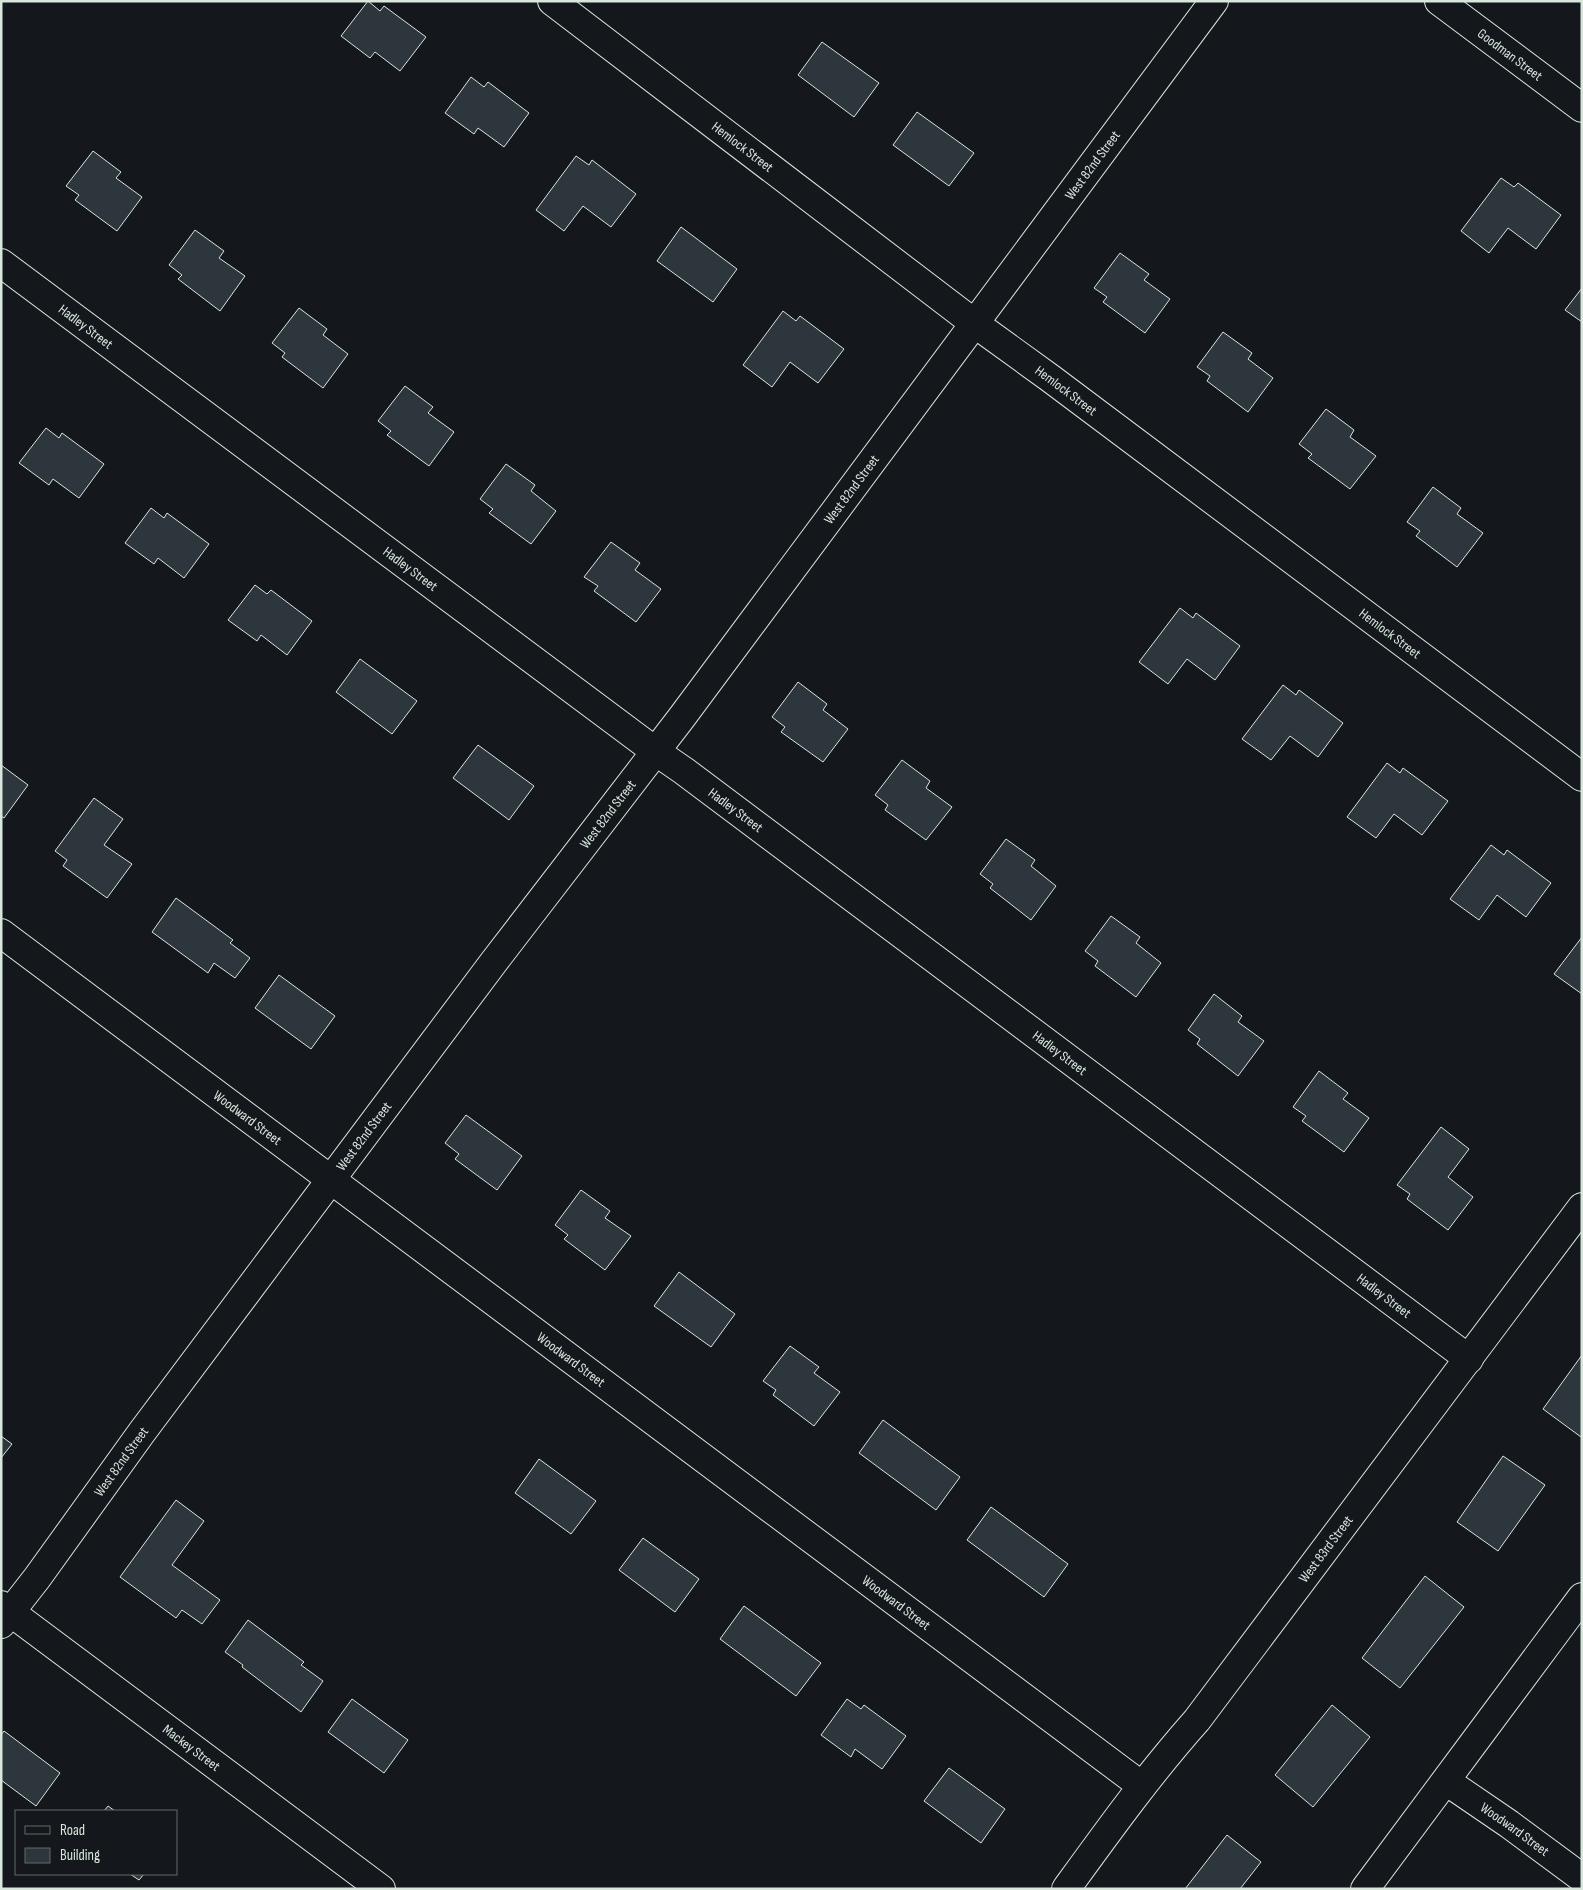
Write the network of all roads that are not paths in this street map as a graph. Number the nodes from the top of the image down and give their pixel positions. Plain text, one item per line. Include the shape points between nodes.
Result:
1 (552, 1) edge
2 (1214, 1) edge
3 (1439, 1) edge
4 (1582, 108) edge
5 (1, 263) edge
6 (974, 323) junction
7 (655, 752) junction
8 (1582, 777) edge
9 (1, 933) edge
10 (331, 1180) junction
11 (1582, 1207) edge
12 (1469, 1359) junction
13 (1582, 1597) edge
14 (4, 1614) edge
15 (1446, 1782) junction
16 (1142, 1786) junction
17 (1582, 1878) edge
18 (381, 1889) edge
19 (1066, 1889) edge
20 (1365, 1889) edge

1 - 6 street, Hemlock Street
2 - 6 street, West 82nd Street
3 - 4 street, Goodman Street
5 - 7 street, Hadley Street
6 - 7 street, West 82nd Street
6 - 8 street, Hemlock Street
7 - 10 street, West 82nd Street
7 - 12 street, Hadley Street
9 - 10 street, Woodward Street
10 - 14 street, West 82nd Street via 37,1578
10 - 16 street, Woodward Street
11 - 12 street, West 83rd Street
12 - 16 street, West 83rd Street via 1197,1720
13 - 15 street
14 - 18 street, Mackey Street
15 - 17 street, Woodward Street
15 - 20 street
16 - 19 street, West 83rd Street

